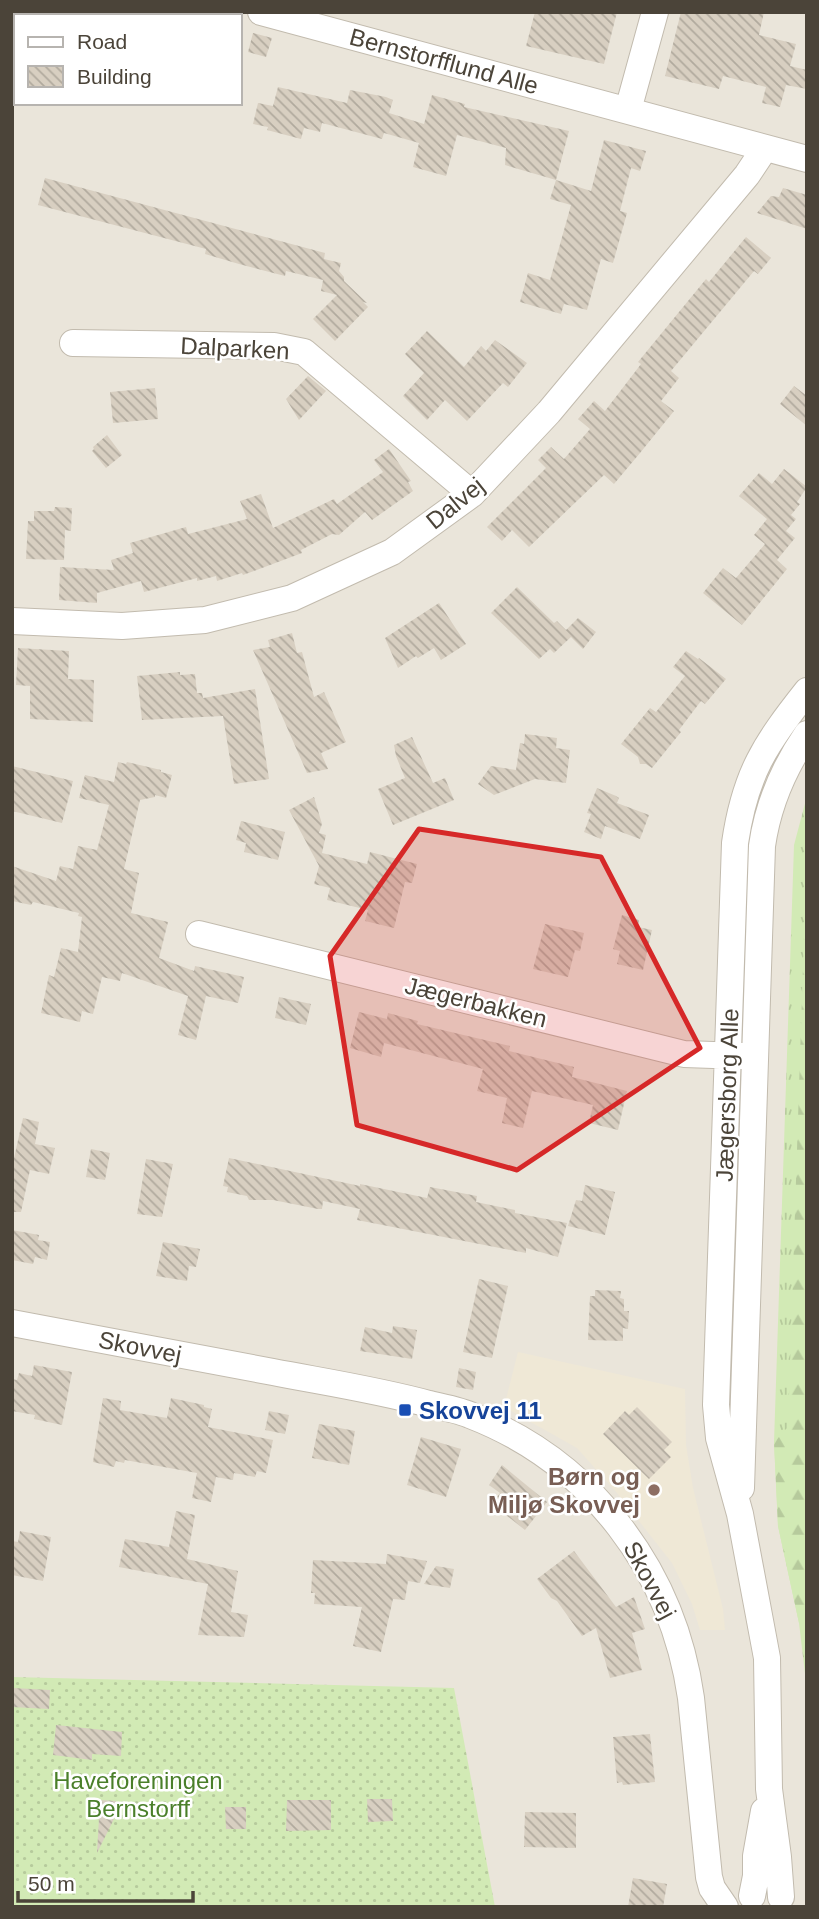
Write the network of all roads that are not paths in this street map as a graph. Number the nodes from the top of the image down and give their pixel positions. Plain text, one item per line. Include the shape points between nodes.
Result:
1 (261, 12) edge
2 (655, 12) edge
3 (628, 110) junction
4 (765, 148) junction
5 (807, 159) edge
6 (73, 343) dead end
7 (472, 494) junction
8 (12, 621) edge
9 (807, 691) edge
10 (807, 734) edge
11 (199, 934) dead end
12 (728, 1056) junction
13 (755, 1056) junction
14 (12, 1322) edge
15 (740, 1514) junction
16 (769, 1789) junction
17 (743, 1901) edge
18 (788, 1902) edge
19 (725, 1907) edge

1 - 3 street, Bernstorfflund Alle
2 - 3 street
3 - 4 street, Bernstorfflund Alle
4 - 5 street, Bernstorfflund Alle
4 - 7 street, Dalvej via 549,412
6 - 7 street, Dalparken via 274,346 304,352
7 - 8 street, Dalvej via 392,552 292,598 205,620 122,626
9 - 12 street, Jægersborg Alle via 765,746 748,784 738,825
10 - 13 street, Jægersborg Alle via 785,769 765,827
11 - 12 street, Jægerbakken via 684,1054
12 - 13 street, Jægerbakken
12 - 15 street, Jægersborg Alle via 716,1405 719,1438
13 - 15 street, Jægersborg Alle
14 - 19 street, Skovvej via 389,1394 470,1415 514,1437 571,1475 631,1540 672,1617 690,1689 709,1877
15 - 16 street, Jægersborg Alle via 767,1658
16 - 17 street, Jægersborg Alle via 756,1876
16 - 18 street, Jægersborg Alle
17 - 18 street via 766,1894

